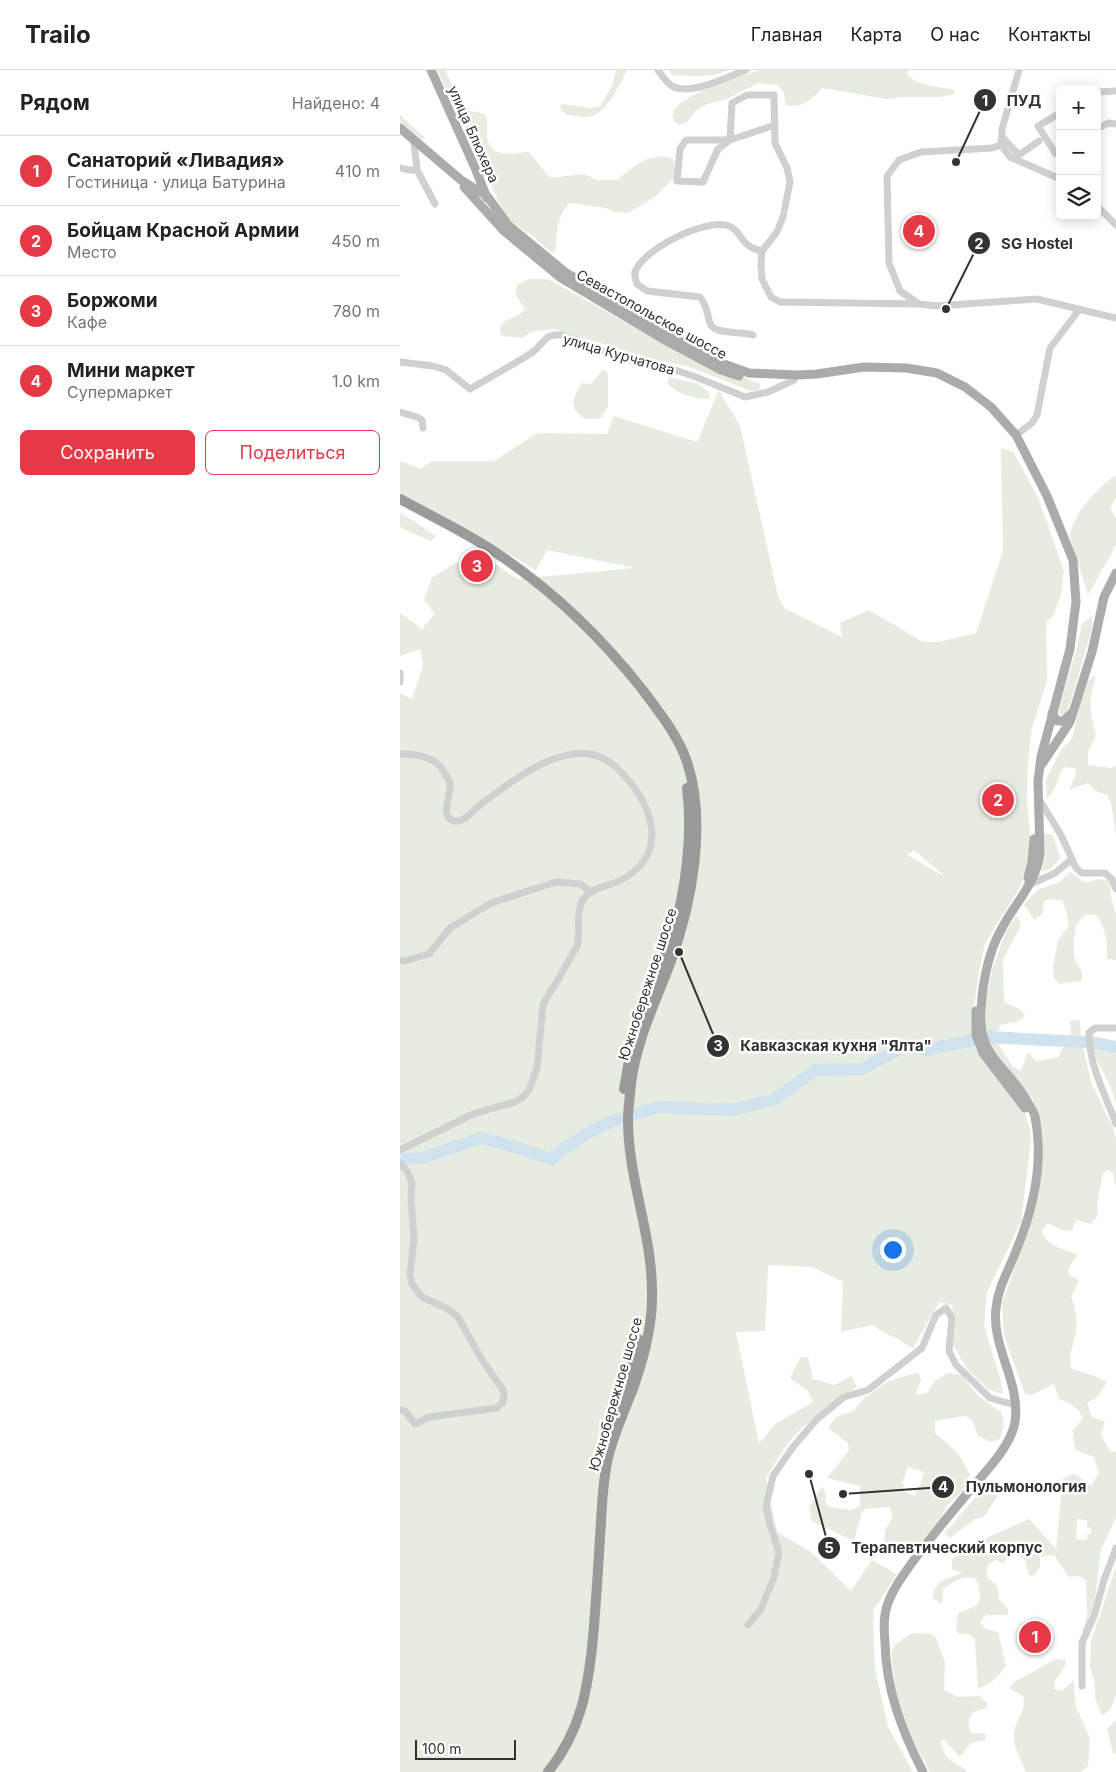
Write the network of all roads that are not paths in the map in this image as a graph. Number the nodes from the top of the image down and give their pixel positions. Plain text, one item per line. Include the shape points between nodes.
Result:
1 (431, 70) edge
2 (658, 70) edge
3 (746, 70) edge
4 (1019, 70) edge
5 (1116, 91) edge
6 (1101, 92) edge
7 (1056, 115) edge
8 (1116, 124) edge
9 (775, 125) junction
10 (1101, 127) edge
11 (400, 129) edge
12 (1002, 137) junction
13 (730, 140) junction
14 (1039, 141) dead end
15 (414, 143) junction
16 (1001, 145) junction
17 (1056, 152) edge
18 (400, 168) edge
19 (475, 168) junction
20 (418, 170) junction
21 (1056, 177) edge
22 (462, 182) junction
23 (487, 196) junction
24 (435, 204) dead end
25 (483, 209) junction
26 (1101, 210) edge
27 (1116, 225) edge
28 (762, 251) junction
29 (919, 304) junction
30 (1079, 310) junction
31 (1116, 318) edge
32 (753, 335) dead end
33 (400, 362) edge
34 (796, 377) junction
35 (400, 412) edge
36 (424, 428) dead end
37 (1014, 437) junction
38 (400, 499) edge
39 (400, 506) edge
40 (490, 552) junction
41 (1116, 573) edge
42 (400, 673) edge
43 (400, 682) edge
44 (1050, 715) junction
45 (1071, 717) junction
46 (400, 754) edge
47 (1039, 763) junction
48 (1034, 786) junction
49 (1038, 798) junction
50 (1072, 860) junction
51 (1027, 884) junction
52 (1116, 889) edge
53 (591, 892) junction
54 (400, 960) edge
55 (1116, 1028) edge
56 (1116, 1124) edge
57 (400, 1150) edge
58 (400, 1163) edge
59 (1013, 1404) junction
60 (400, 1410) edge
61 (1116, 1548) edge
62 (748, 1625) dead end
63 (1082, 1686) dead end
64 (542, 1772) edge
65 (548, 1772) edge
66 (924, 1772) edge

1 - 19 main road, улица Блюхера
2 - 3 street via 672,87 685,90
4 - 12 street
5 - 6 street
7 - 17 street via 1038,126
8 - 10 street
9 - 13 street
9 - 13 street via 774,95 747,95 732,103
9 - 28 street via 775,143 790,182 777,232
11 - 15 main road, Севастопольское шоссе
11 - 22 main road, Севастопольское шоссе
12 - 14 street via 1019,155
12 - 16 street
13 - 13 street via 686,140 680,149 677,181 703,182 718,149
15 - 20 street
15 - 22 main road, Севастопольское шоссе
16 - 21 street via 1010,157
16 - 29 street via 921,152 899,160 887,176 889,263 900,290
18 - 20 street
19 - 22 main road via 474,181
19 - 23 main road, улица Блюхера
20 - 24 street
22 - 23 main road, Севастопольское шоссе
22 - 25 main road, Севастопольское шоссе
23 - 25 main road, улица Блюхера
23 - 34 main road, Севастопольское шоссе via 508,224 565,272 701,352 749,373
25 - 34 main road, Севастопольское шоссе via 504,231 561,278 663,339 714,366 748,379
26 - 27 street
28 - 29 street via 762,278 771,297 780,302
28 - 32 street via 744,244 736,231 728,226 709,225 690,230 652,253 635,272 637,284 647,291 700,298 713,329
29 - 30 street via 937,306 1037,299
30 - 31 street
30 - 37 street via 1050,348 1037,415
33 - 34 street, улица Курчатова via 446,370 470,389 527,356 548,337 562,335 636,362 688,374 745,397 768,392
34 - 37 main road, Севастопольское шоссе via 864,367 937,373 965,387 991,407
35 - 36 street via 422,420
37 - 44 main road, Севастопольское шоссе via 1048,496 1073,560 1076,602 1073,632
38 - 40 highway, Южнобережное шоссе
39 - 40 highway, Южнобережное шоссе
40 - 64 highway, Южнобережное шоссе via 559,608 613,664 657,717 681,761 688,802 687,856 679,907 631,1050 622,1099 626,1159 646,1263 643,1331 603,1455 598,1481 586,1659 580,1693 566,1734
40 - 65 highway, Южнобережное шоссе via 534,578 557,598 632,677 676,736 690,771 695,808 694,858 686,909 672,958 637,1053 629,1102 632,1163 651,1266 652,1312 634,1385 608,1458 585,1696 571,1737
41 - 45 main road via 1104,597 1092,652
42 - 43 street
44 - 45 main road via 1057,721
44 - 47 main road, Севастопольское шоссе
45 - 47 main road
46 - 53 street via 418,754 438,762 450,784 447,814 456,821 463,820 525,773 559,756 594,754 606,759 629,781 647,808 653,828 652,840 646,857 629,875
47 - 48 main road
47 - 49 main road, Севастопольское шоссе
48 - 49 main road, Севастопольское шоссе
48 - 51 main road via 1033,854
49 - 50 street
49 - 51 main road, Севастопольское шоссе via 1040,854 1036,872
50 - 51 street via 1055,873
50 - 52 street via 1082,873 1105,873
51 - 59 main road, Севастопольское шоссе via 990,952 981,1010 984,1042 992,1058 1022,1093 1034,1114 1038,1136 1038,1164 1023,1233 1001,1285 996,1309 997,1336 1012,1382
53 - 54 street via 580,884 556,882 491,903 450,928 428,954
53 - 57 street via 582,904 577,946 543,1006 537,1068 530,1090 515,1102 473,1114
55 - 56 street via 1095,1028 1089,1033 1092,1064
58 - 60 street via 412,1183 412,1284 422,1296 448,1308 458,1317 503,1390 504,1398 497,1408 429,1417 415,1424 405,1411
59 - 62 street via 990,1398 956,1365 950,1351 952,1318 946,1308 936,1315 922,1348 868,1390 844,1397 816,1420 773,1476 766,1506 779,1552 774,1577 761,1609
59 - 66 main road, Севастопольское шоссе via 1015,1423 1000,1454 901,1578 884,1616 885,1666 893,1702
61 - 63 street via 1082,1643

